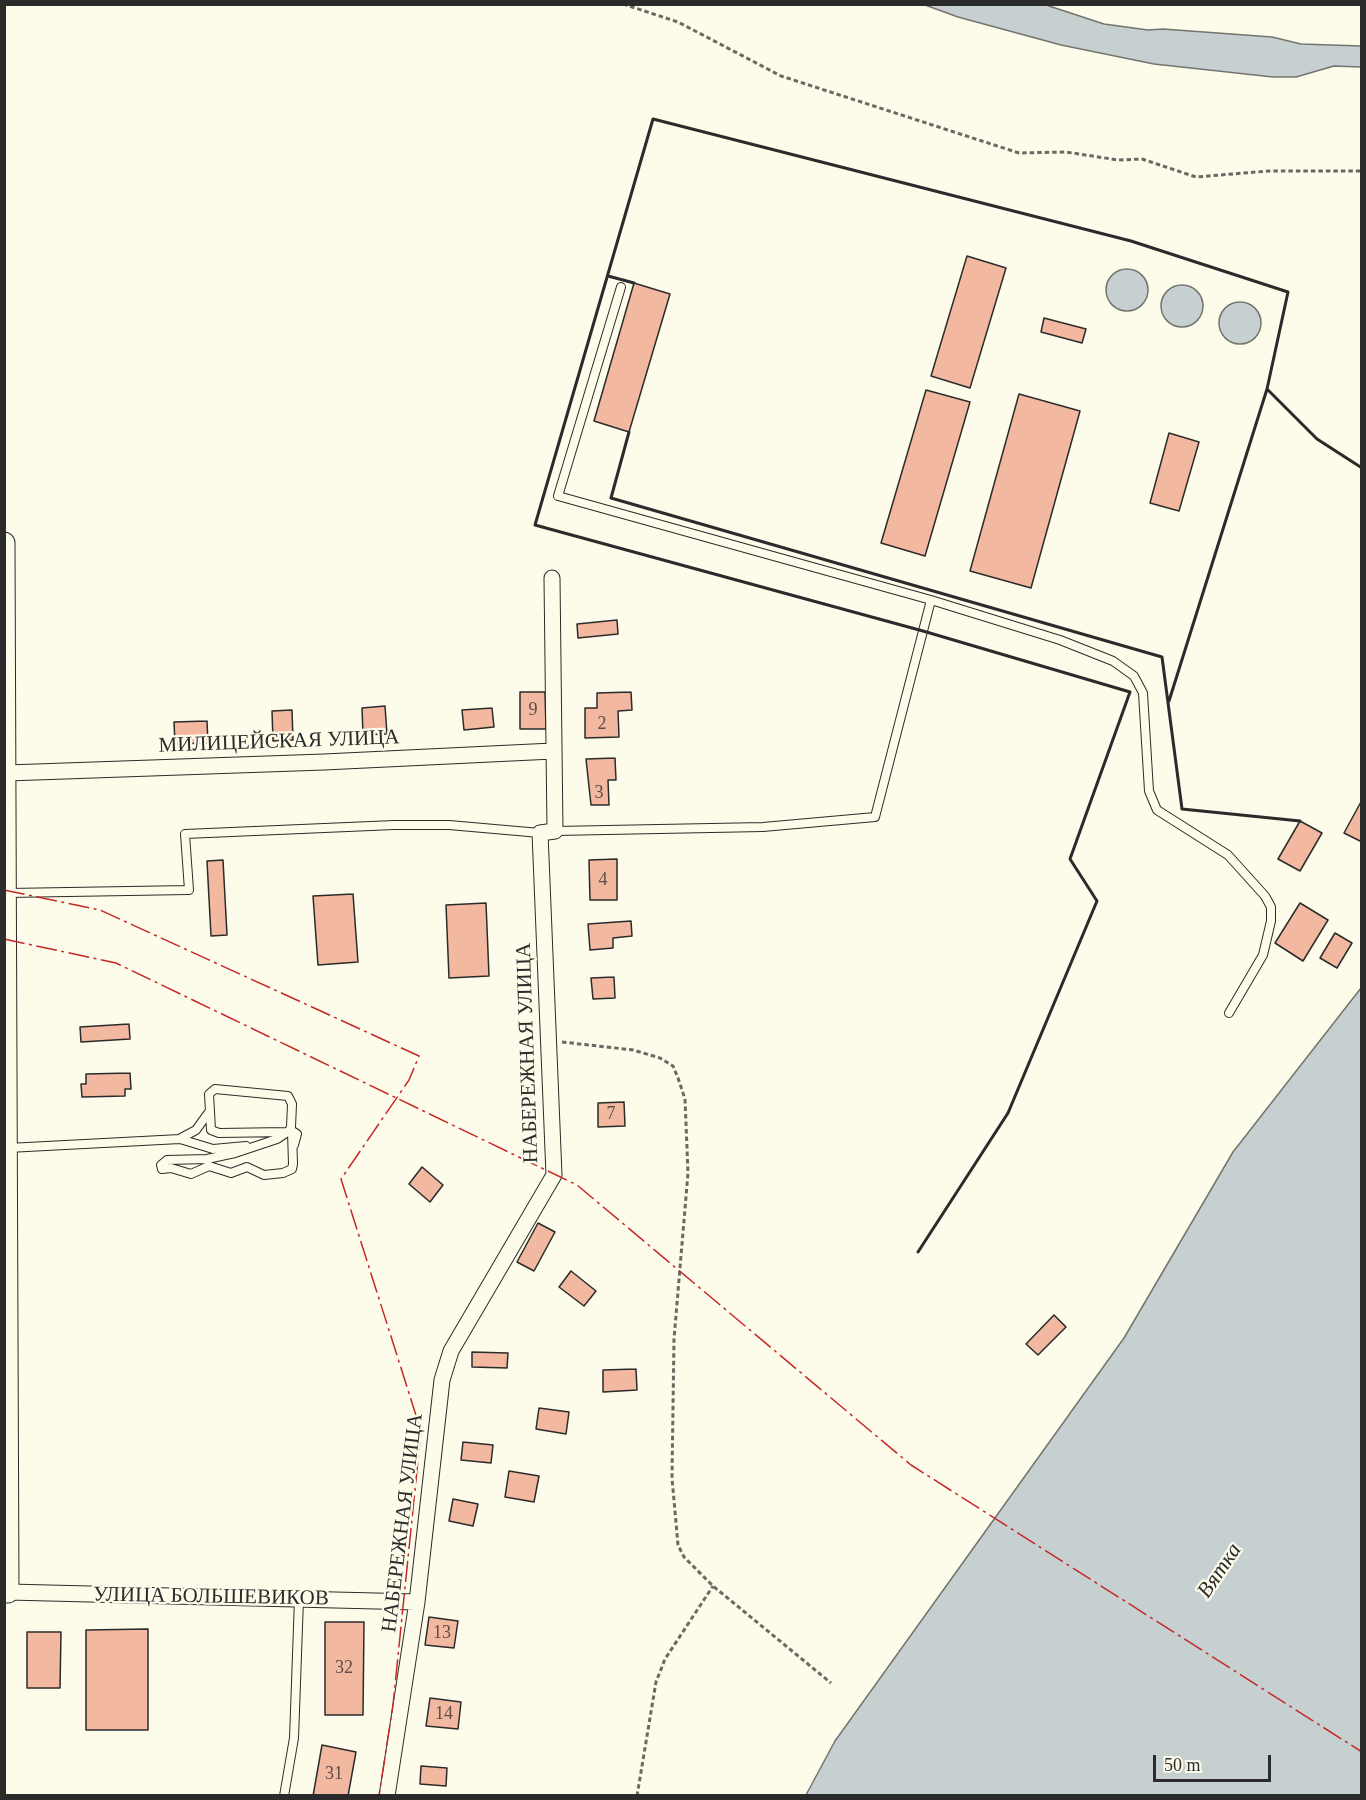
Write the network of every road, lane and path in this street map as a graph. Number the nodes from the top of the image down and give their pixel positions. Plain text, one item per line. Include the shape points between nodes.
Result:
1 (623, 4) edge
2 (1362, 171) edge
3 (621, 287) dead end
4 (4, 543) edge
5 (552, 578) dead end
6 (931, 600) junction
7 (5, 665) edge
8 (553, 751) junction
9 (7, 773) junction
10 (555, 831) junction
11 (540, 833) junction
12 (6, 835) edge
13 (7, 893) junction
14 (6, 997) edge
15 (1229, 1013) dead end
16 (548, 1041) junction
17 (209, 1112) junction
18 (211, 1130) junction
19 (290, 1132) junction
20 (180, 1139) junction
21 (257, 1145) junction
22 (6, 1148) junction
23 (213, 1149) junction
24 (6, 1256) edge
25 (712, 1586) junction
26 (6, 1592) edge
27 (299, 1599) junction
28 (417, 1602) junction
29 (831, 1683) dead end
30 (284, 1796) edge
31 (387, 1796) edge
32 (637, 1796) edge

1 - 2 path via 678,22 781,76 1019,153 1066,152 1118,160 1142,159 1197,177 1269,171
3 - 6 lane via 558,496
4 - 7 street
5 - 8 street
6 - 10 lane via 875,817 763,827
6 - 15 lane via 1060,640 1113,661 1134,676 1143,693 1149,791 1157,810 1228,855 1271,907 1272,921 1263,955
7 - 9 street
8 - 9 street, МИЛИЦЕЙСКАЯ УЛИЦА
8 - 10 street
9 - 12 street
10 - 11 street
11 - 13 lane via 449,825 394,825 185,834 189,890
11 - 16 street, НАБЕРЕЖНАЯ УЛИЦА
12 - 13 street
13 - 14 street
14 - 22 street
16 - 25 path via 622,1049 660,1058 673,1066 685,1099 688,1173 674,1339 672,1478 678,1545 684,1557
16 - 28 street, НАБЕРЕЖНАЯ УЛИЦА via 554,1175 451,1351 437,1404
17 - 18 lane
17 - 19 lane via 208,1094 212,1089 281,1094 290,1099
17 - 20 lane via 196,1130
18 - 19 lane
18 - 23 lane
19 - 21 lane
19 - 21 lane via 297,1134 292,1169 283,1173 264,1175 247,1167 231,1173 209,1166 191,1174 162,1169 167,1160 219,1157
20 - 22 lane
20 - 23 lane
21 - 23 lane
22 - 24 street
24 - 26 street
25 - 29 path
25 - 32 path via 665,1659 656,1682
26 - 27 street, УЛИЦА БОЛЬШЕВИКОВ
27 - 28 street, УЛИЦА БОЛЬШЕВИКОВ
27 - 30 lane via 294,1738
28 - 31 street, НАБЕРЕЖНАЯ УЛИЦА

